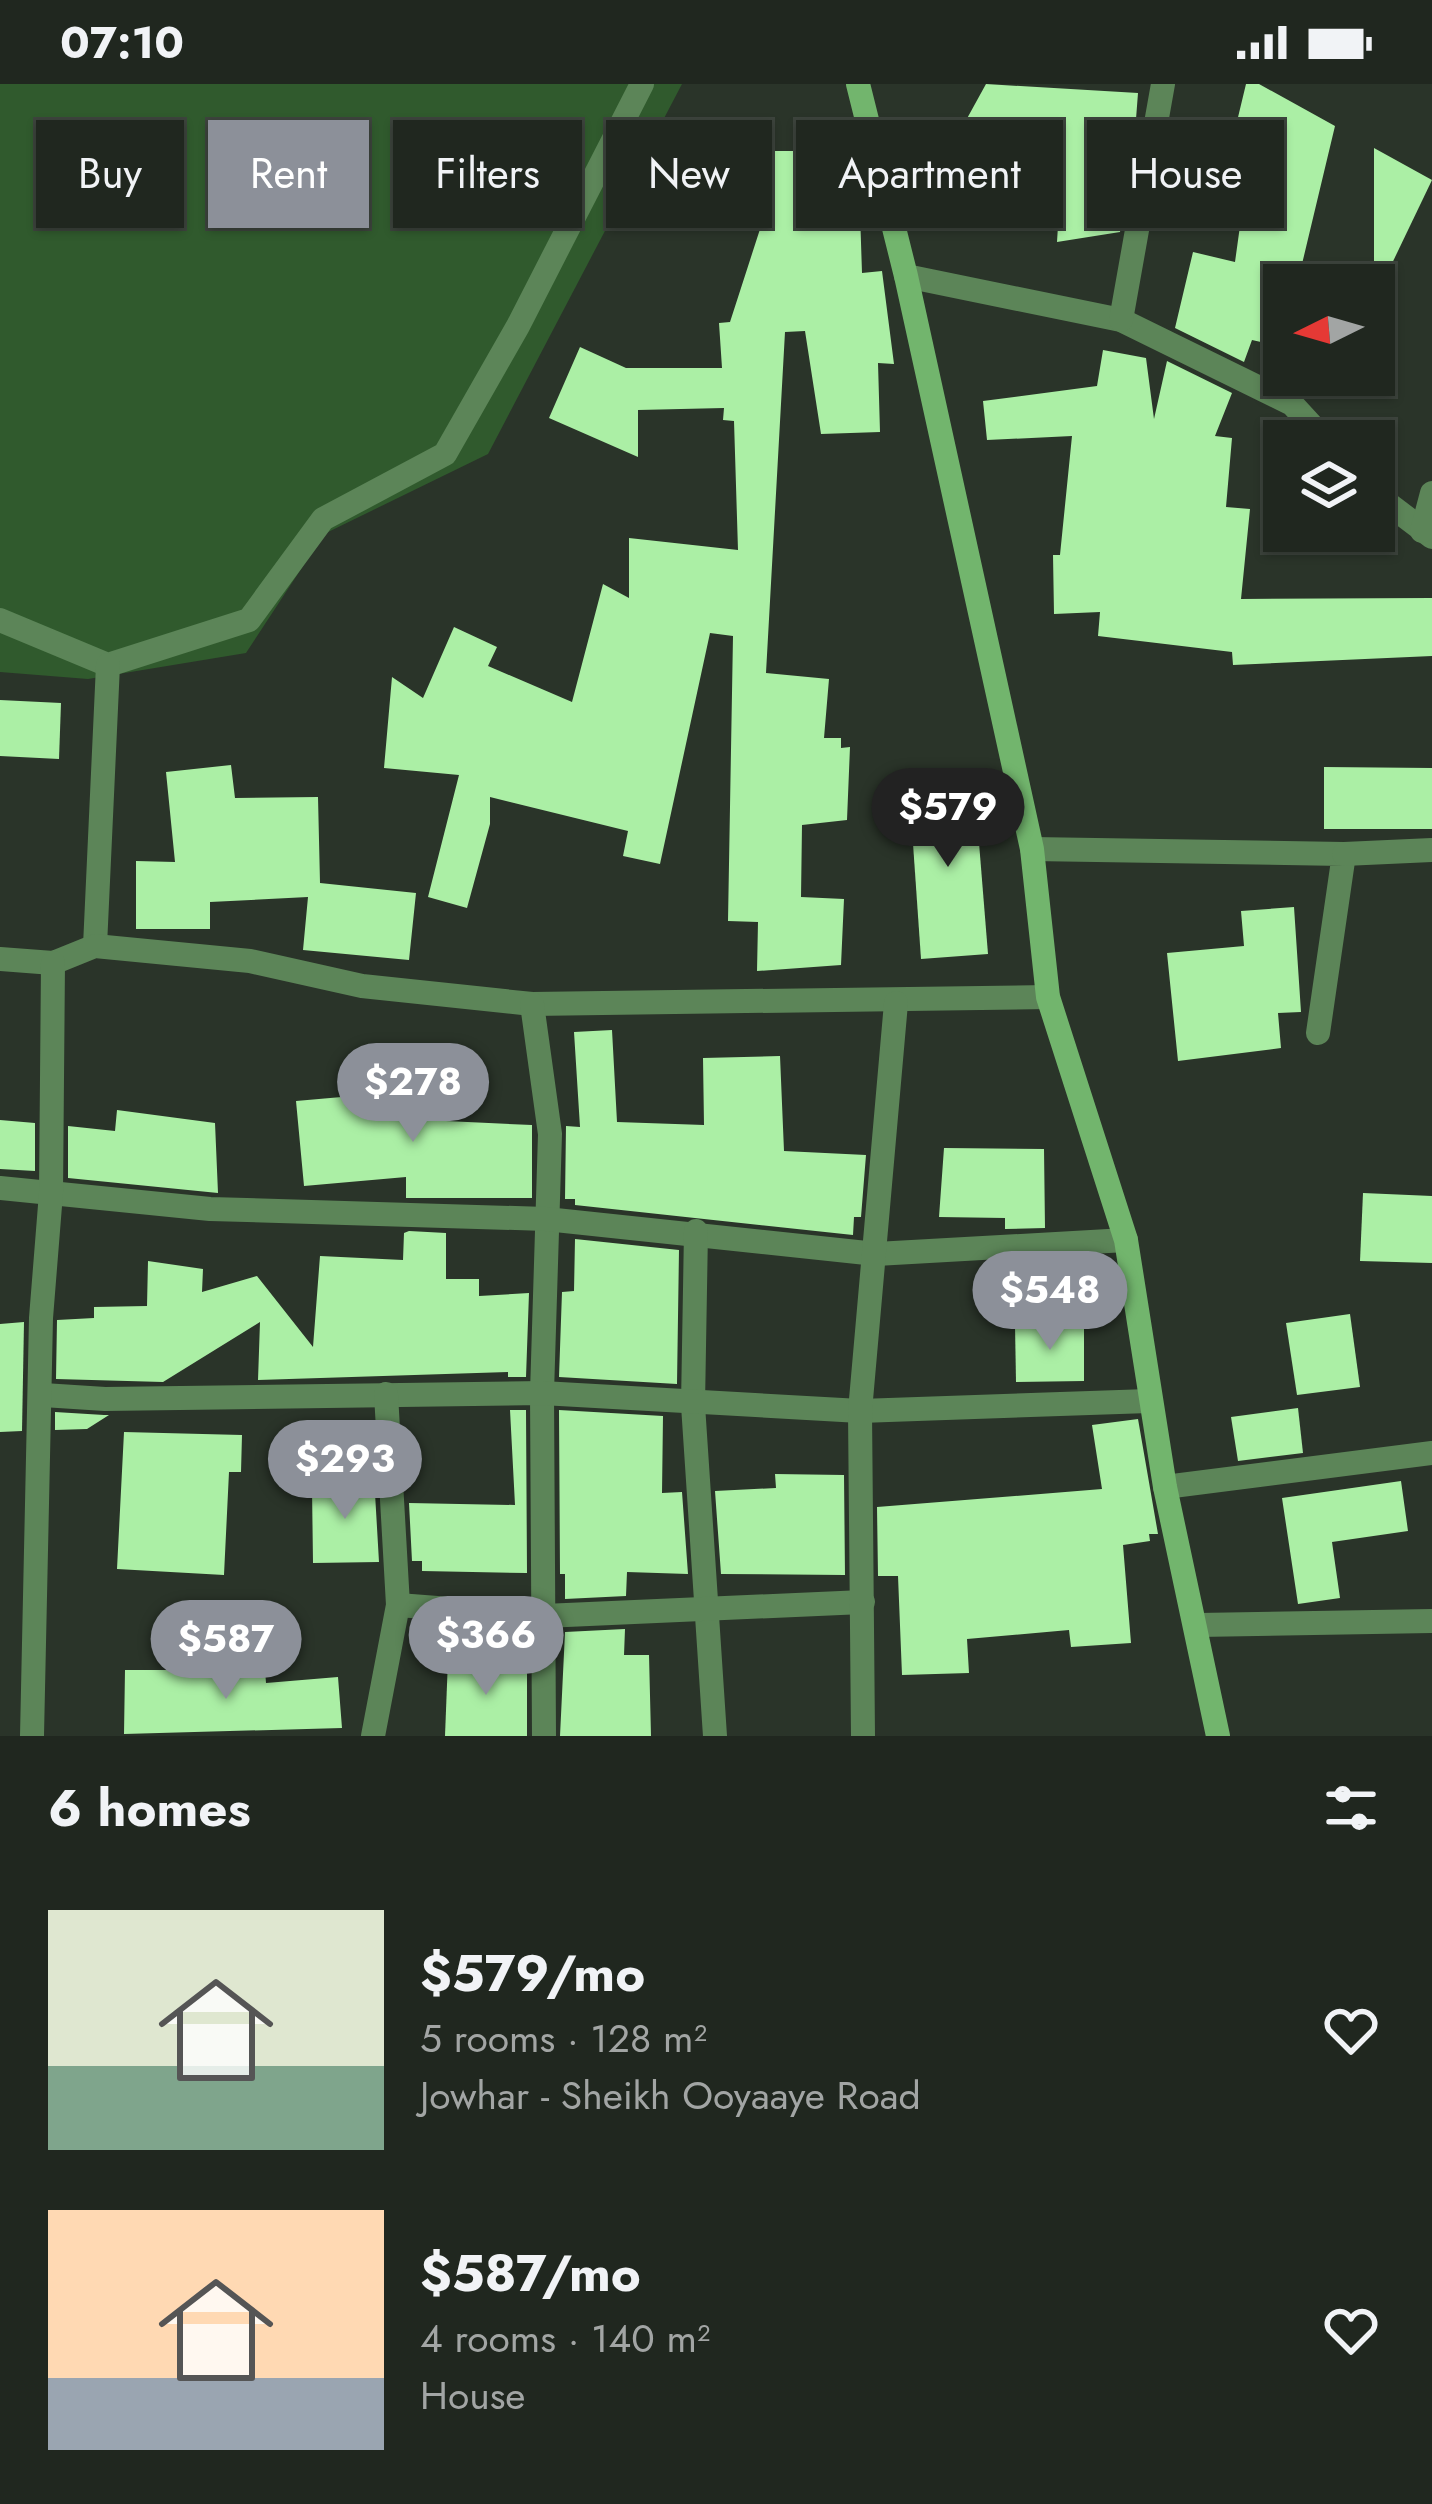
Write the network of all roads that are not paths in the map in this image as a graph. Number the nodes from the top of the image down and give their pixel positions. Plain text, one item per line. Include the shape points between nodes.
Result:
1 (642, 84) edge
2 (858, 84) edge
3 (1163, 84) edge
4 (906, 276) junction
5 (1121, 320) junction
6 (1307, 420) edge
7 (1432, 493) edge
8 (1395, 509) edge
9 (1427, 534) edge
10 (0, 620) edge
11 (108, 664) junction
12 (1032, 849) junction
13 (1432, 850) edge
14 (1344, 854) junction
15 (95, 946) junction
16 (0, 959) edge
17 (53, 963) junction
18 (1048, 997) junction
19 (896, 1003) junction
20 (532, 1004) junction
21 (1318, 1033) dead end
22 (0, 1188) edge
23 (51, 1193) junction
24 (546, 1219) junction
25 (696, 1231) junction
26 (1126, 1240) junction
27 (875, 1255) junction
28 (542, 1393) junction
29 (386, 1394) junction
30 (43, 1395) junction
31 (1149, 1401) junction
32 (693, 1405) junction
33 (860, 1411) junction
34 (1432, 1453) edge
35 (1165, 1487) junction
36 (863, 1602) junction
37 (398, 1605) junction
38 (705, 1606) junction
39 (544, 1616) junction
40 (1432, 1621) edge
41 (1198, 1625) junction
42 (32, 1736) edge
43 (373, 1736) edge
44 (544, 1736) edge
45 (715, 1736) edge
46 (863, 1736) edge
47 (1218, 1736) edge

1 - 11 street via 445,454 323,519 249,620
2 - 4 street
3 - 5 street
4 - 5 street
4 - 12 street
5 - 6 street via 1292,404
7 - 9 street
8 - 9 street
10 - 11 street
11 - 15 street
12 - 14 street
12 - 18 street
13 - 14 street
14 - 21 street
15 - 17 street
15 - 20 street
16 - 17 street
17 - 23 street
18 - 19 street
18 - 26 street
19 - 20 street
19 - 27 street
20 - 24 street via 550,1133
22 - 23 street
23 - 24 street via 210,1209
23 - 30 street
24 - 25 street
24 - 28 street
25 - 27 street
25 - 32 street
26 - 27 street
26 - 31 street
27 - 33 street
28 - 29 street
28 - 32 street
28 - 39 street
29 - 30 street
29 - 37 street
30 - 42 street
31 - 33 street
31 - 35 street
32 - 33 street
32 - 38 street
33 - 36 street
34 - 35 street
35 - 41 street
36 - 38 street
36 - 46 street
37 - 39 street
37 - 43 street
38 - 39 street
38 - 45 street
39 - 44 street
40 - 41 street
41 - 47 street

